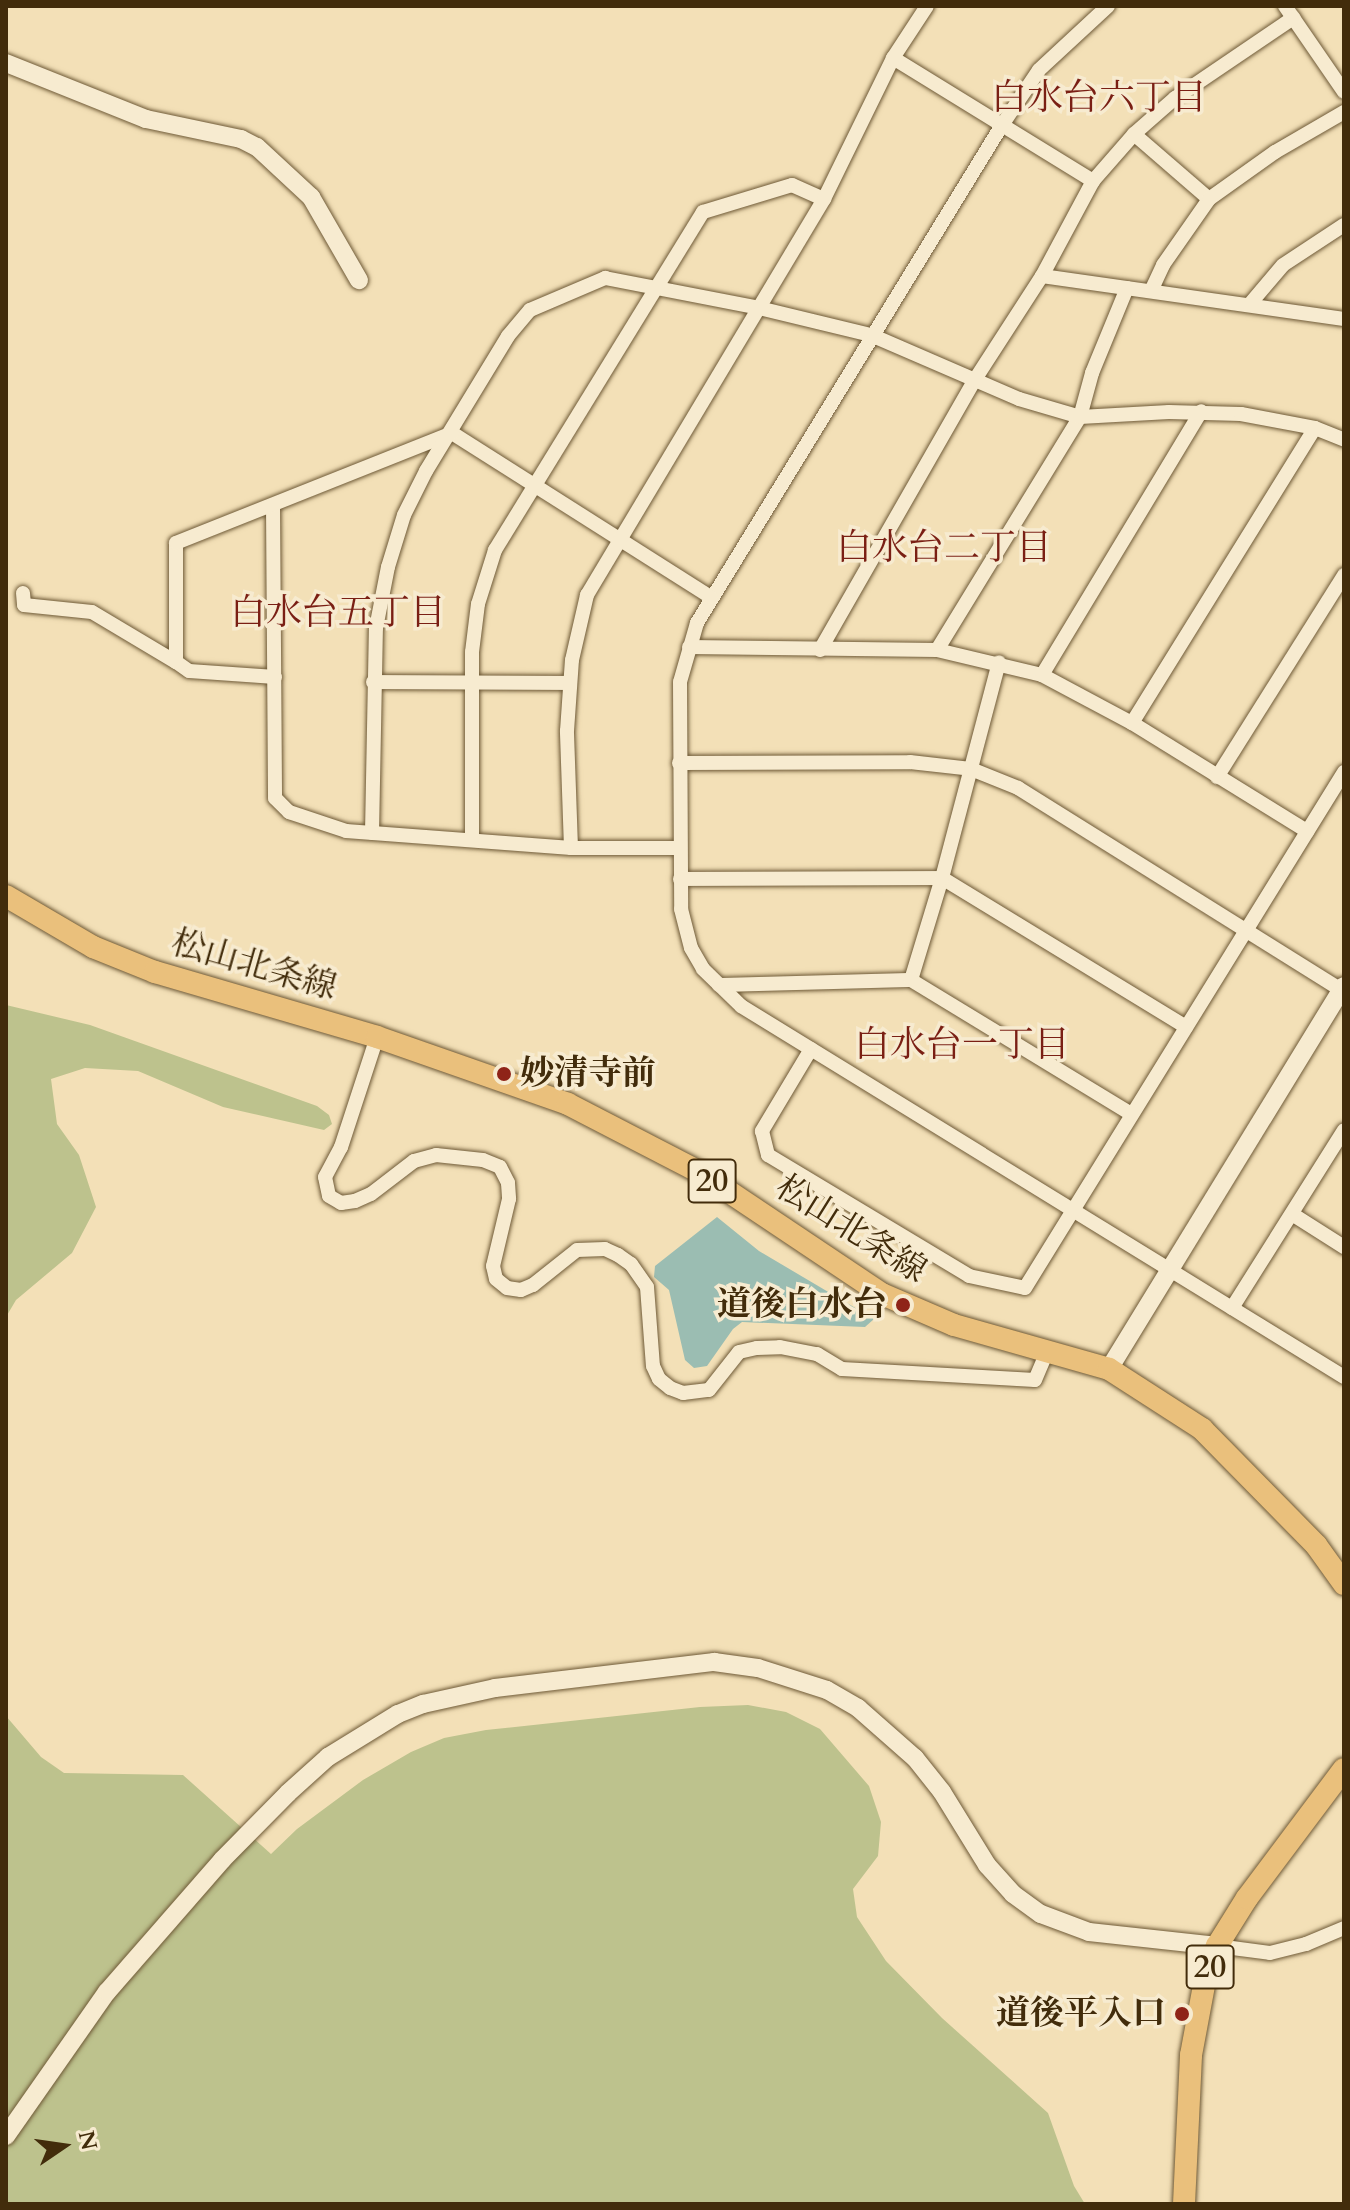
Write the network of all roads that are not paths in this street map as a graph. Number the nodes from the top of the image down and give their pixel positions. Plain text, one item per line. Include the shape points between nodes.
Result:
1 (927, 6) edge
2 (1108, 6) edge
3 (1289, 12) edge
4 (893, 58) junction
5 (6, 63) edge
6 (1344, 92) edge
7 (1344, 112) edge
8 (1002, 125) junction
9 (1134, 134) junction
10 (1093, 181) junction
11 (824, 199) junction
12 (1209, 199) junction
13 (1344, 225) edge
14 (1042, 276) junction
15 (359, 280) dead end
16 (1127, 288) junction
17 (653, 290) junction
18 (1151, 291) junction
19 (1249, 305) junction
20 (759, 308) junction
21 (1344, 319) edge
22 (871, 335) junction
23 (974, 381) junction
24 (1201, 411) junction
25 (1080, 417) junction
26 (1315, 428) junction
27 (452, 433) junction
28 (1344, 440) edge
29 (534, 484) junction
30 (273, 505) junction
31 (617, 540) junction
32 (1344, 575) edge
33 (23, 593) dead end
34 (710, 597) junction
35 (689, 647) junction
36 (820, 650) junction
37 (937, 650) junction
38 (176, 662) junction
39 (999, 662) junction
40 (1042, 675) junction
41 (275, 677) junction
42 (373, 682) junction
43 (471, 683) junction
44 (570, 683) junction
45 (1132, 723) junction
46 (679, 763) junction
47 (971, 769) junction
48 (1344, 772) edge
49 (1217, 777) junction
50 (1307, 831) junction
51 (372, 833) junction
52 (472, 840) junction
53 (571, 848) junction
54 (679, 848) junction
55 (942, 878) junction
56 (680, 879) junction
57 (6, 896) edge
58 (1245, 929) junction
59 (911, 980) junction
60 (719, 985) junction
61 (1343, 989) edge
62 (1186, 1027) junction
63 (377, 1037) junction
64 (811, 1049) junction
65 (1131, 1114) junction
66 (1344, 1130) edge
67 (1074, 1209) junction
68 (1292, 1214) junction
69 (1344, 1247) edge
70 (1171, 1269) junction
71 (1232, 1308) junction
72 (1048, 1350) junction
73 (1109, 1369) junction
74 (1344, 1377) edge
75 (1344, 1584) edge
76 (1344, 1769) edge
77 (1344, 1928) edge
78 (1217, 1946) junction
79 (6, 2136) edge
80 (1184, 2204) edge

1 - 4 street
2 - 8 street via 1039,70
3 - 6 street
3 - 9 street
4 - 8 street
4 - 11 street
5 - 15 street via 146,119 257,147 311,197
7 - 12 street
8 - 10 street
8 - 22 street
9 - 10 street
9 - 12 street
10 - 14 street
11 - 17 street via 792,185 703,212
11 - 20 street
12 - 18 street
13 - 19 street via 1283,265
14 - 16 street
14 - 23 street
16 - 18 street
16 - 25 street
17 - 20 street
17 - 27 street via 605,278 530,310 508,336
17 - 29 street
18 - 19 street
19 - 21 street
20 - 22 street
20 - 31 street
22 - 23 street
22 - 34 street
23 - 25 street
23 - 36 street
24 - 25 street
24 - 26 street
24 - 40 street
25 - 37 street
26 - 28 street
26 - 45 street
27 - 29 street
27 - 30 street
27 - 42 street via 404,515 376,628
29 - 31 street
29 - 43 street via 495,550 478,604
30 - 38 street via 176,543
30 - 41 street
31 - 34 street
31 - 44 street via 587,595
32 - 49 street
33 - 38 street via 24,605 92,612
34 - 35 street
35 - 36 street
35 - 46 street via 680,682
36 - 37 street
37 - 39 street
38 - 41 street via 189,671
39 - 40 street
39 - 47 street
40 - 45 street
41 - 51 street via 275,798 289,812 346,831
42 - 43 street
42 - 51 street
43 - 44 street
43 - 52 street
44 - 53 street
45 - 49 street
46 - 47 street via 910,762
46 - 54 street
47 - 55 street
47 - 58 street via 1018,788
48 - 50 street
49 - 50 street
50 - 58 street
51 - 52 street
52 - 53 street
53 - 54 street
54 - 56 street
55 - 56 street
55 - 59 street
55 - 62 street
56 - 60 street via 691,948
57 - 63 main road, 松山北条線 / 20 via 122,960
58 - 61 street
58 - 62 street
59 - 60 street
59 - 65 street
60 - 64 street via 741,1006
61 - 70 street
62 - 65 street
63 - 72 main road, 松山北条線 / 20 via 568,1104 701,1173 882,1294 954,1325
63 - 72 street via 341,1147 325,1177 329,1196 341,1203 355,1201 414,1161 436,1155 500,1167 509,1199 495,1253 496,1279 521,1290 577,1250 605,1249 618,1255 647,1287 653,1366 670,1388 683,1393 709,1390 739,1352 757,1348 817,1354 842,1369 1035,1380
64 - 67 street
64 - 67 street via 762,1131 768,1155 969,1276 1025,1288
65 - 67 street
66 - 68 street
67 - 70 street
68 - 69 street
68 - 71 street
70 - 71 street
70 - 73 street
71 - 74 street
72 - 73 main road, 松山北条線 / 20
73 - 75 main road, 松山北条線 / 20 via 1202,1429 1316,1545
76 - 78 main road, 20
77 - 78 street via 1270,1953
78 - 79 street via 1089,1932 1041,1914 1013,1894 987,1865 915,1758 858,1708 827,1690 758,1668 714,1662 495,1688 398,1714 328,1757 298,1784 222,1860 107,1992
78 - 80 main road, 20 via 1191,2055

